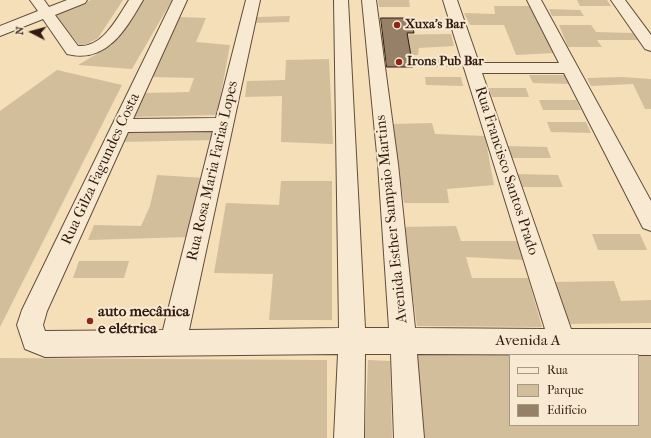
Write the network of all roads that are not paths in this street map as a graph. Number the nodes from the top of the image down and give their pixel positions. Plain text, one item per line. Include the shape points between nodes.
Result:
1 (80, 0) edge
2 (136, 0) edge
3 (180, 0) edge
4 (253, 0) edge
5 (341, 0) edge
6 (369, 0) edge
7 (450, 0) edge
8 (534, 0) edge
9 (618, 0) edge
10 (43, 5) edge
11 (0, 18) edge
12 (0, 30) edge
13 (651, 46) edge
14 (472, 68) junction
15 (570, 68) junction
16 (362, 79) junction
17 (225, 124) junction
18 (121, 126) junction
19 (651, 222) edge
20 (34, 340) joint
21 (352, 340) junction
22 (404, 341) junction
23 (562, 341) junction
24 (173, 342) junction
25 (651, 342) edge
26 (349, 438) edge
27 (409, 438) edge

1 - 10 street
2 - 10 street via 111,38 84,52 73,51
3 - 18 street, Rua Gilza Fagundes Costa
4 - 17 street, Rua Rosa Maria Farias Lopes
5 - 16 street, Avenida Esther Sampaio Martins
6 - 16 street, Avenida Esther Sampaio Martins
7 - 14 street, Rua Francisco Santos Prado
8 - 15 street
9 - 13 street
10 - 11 street
10 - 12 street
14 - 15 street
14 - 23 street, Rua Francisco Santos Prado
15 - 19 street
16 - 21 street, Avenida Esther Sampaio Martins
16 - 22 street, Avenida Esther Sampaio Martins
17 - 18 street
17 - 24 street, Rua Rosa Maria Farias Lopes
18 - 20 street, Rua Gilza Fagundes Costa via 35,310 30,325
20 - 24 street, Avenida A via 46,344
21 - 22 street, Avenida A
21 - 24 street, Avenida A
21 - 26 street, Avenida Esther Sampaio Martins
22 - 23 street, Avenida A
22 - 27 street, Avenida Esther Sampaio Martins
23 - 25 street, Avenida A

